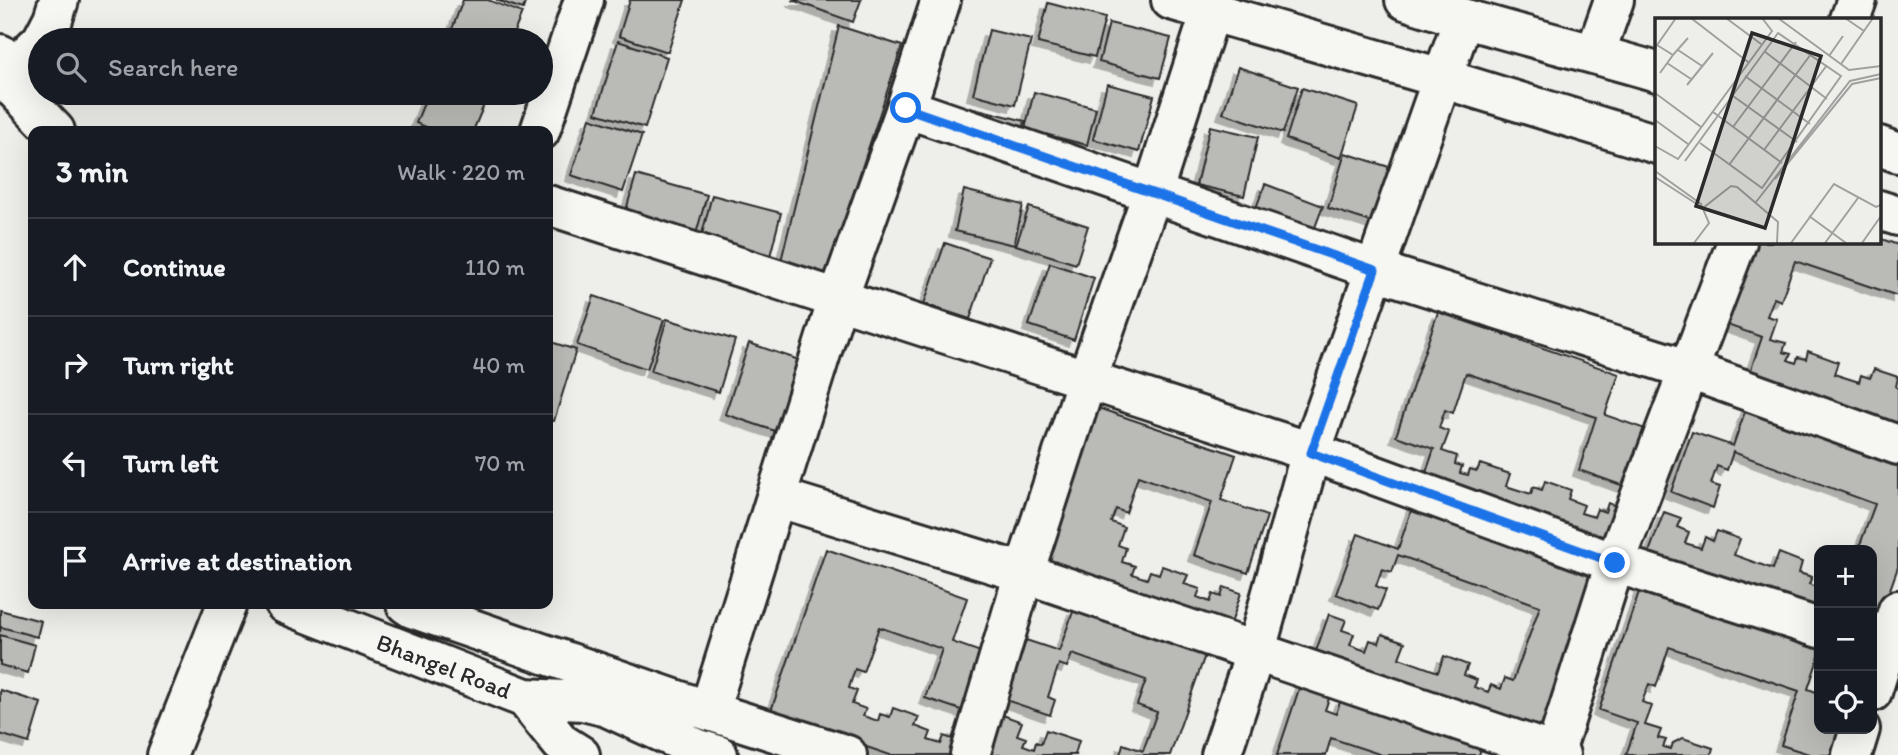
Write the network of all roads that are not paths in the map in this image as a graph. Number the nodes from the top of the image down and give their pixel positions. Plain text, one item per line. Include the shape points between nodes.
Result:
1 (59, 0) edge
2 (584, 0) edge
3 (942, 0) edge
4 (1171, 0) edge
5 (1405, 0) edge
6 (1614, 0) edge
7 (1857, 0) edge
8 (1211, 11) junction
9 (1850, 18) edge
10 (1463, 19) junction
11 (48, 28) edge
12 (28, 51) edge
13 (1595, 54) junction
14 (1, 71) edge
15 (1655, 71) edge
16 (1441, 78) junction
17 (553, 92) edge
18 (28, 101) edge
19 (32, 105) edge
20 (549, 105) edge
21 (906, 108) junction
22 (50, 126) edge
23 (542, 126) edge
24 (1655, 143) edge
25 (1881, 147) edge
26 (1898, 153) edge
27 (1152, 194) junction
28 (553, 207) edge
29 (1881, 211) edge
30 (1898, 216) edge
31 (1737, 243) edge
32 (1375, 270) junction
33 (838, 299) junction
34 (1690, 370) junction
35 (1087, 379) junction
36 (1898, 445) edge
37 (1311, 453) junction
38 (776, 497) junction
39 (1615, 563) junction
40 (1024, 573) junction
41 (225, 609) edge
42 (298, 609) edge
43 (417, 609) edge
44 (1898, 610) edge
45 (1814, 626) edge
46 (1878, 647) edge
47 (1256, 650) junction
48 (1875, 671) edge
49 (526, 698) junction
50 (709, 711) junction
51 (1858, 734) edge
52 (703, 753) edge
53 (1556, 754) edge
54 (167, 755) edge
55 (580, 755) edge
56 (848, 755) edge
57 (970, 755) edge
58 (1221, 755) edge
59 (1852, 755) edge

1 - 11 street
2 - 17 street
3 - 21 street
4 - 8 street
5 - 10 street
6 - 13 street
7 - 9 street
8 - 16 street
8 - 27 street
10 - 13 street
10 - 16 street
12 - 14 street
13 - 15 street
14 - 18 street
16 - 24 street
16 - 32 street
19 - 22 street
20 - 23 street
21 - 27 street
21 - 33 street
25 - 26 street
27 - 32 street
27 - 35 street
28 - 33 street
29 - 30 street
31 - 34 street
32 - 34 street
32 - 37 street
33 - 35 street
33 - 38 street
34 - 36 street
34 - 39 street
35 - 37 street
35 - 40 street
37 - 39 street
37 - 47 street
38 - 40 street
38 - 50 street
39 - 45 street
39 - 53 street
40 - 47 street
40 - 57 street
41 - 54 street
42 - 49 street, Bhangel Road
43 - 50 street
44 - 46 street
46 - 48 street
47 - 53 street
47 - 58 street
49 - 52 street, Bhangel Road via 607,706
49 - 55 street, Bhangel Road via 561,743
50 - 56 street
51 - 59 street

